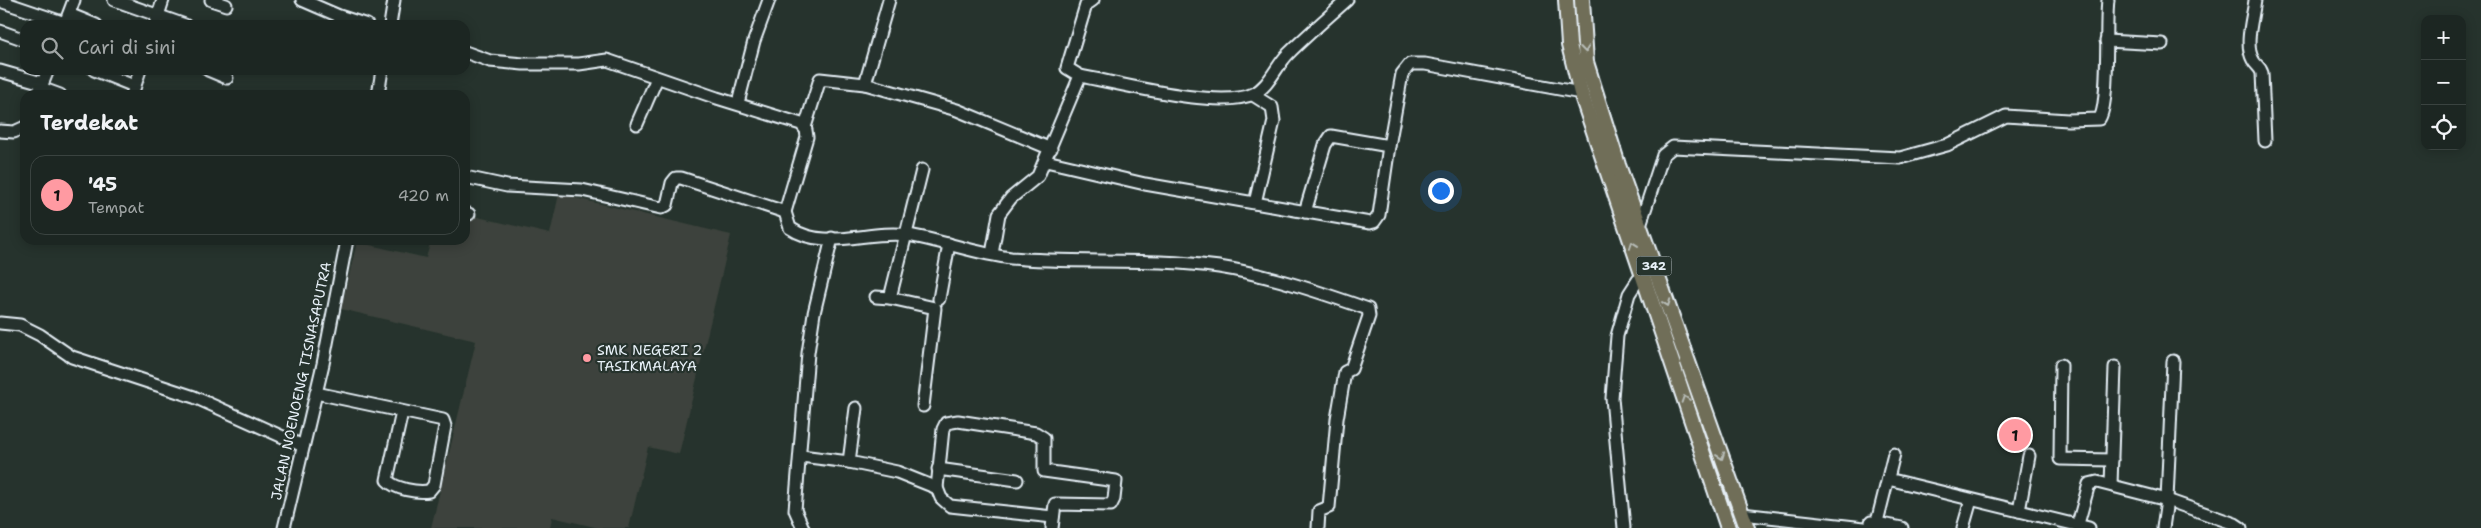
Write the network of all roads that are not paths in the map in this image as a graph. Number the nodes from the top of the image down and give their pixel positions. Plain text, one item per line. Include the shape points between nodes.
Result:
1 (74, 0) edge
2 (114, 0) edge
3 (163, 0) edge
4 (212, 0) edge
5 (302, 0) edge
6 (394, 0) edge
7 (769, 0) edge
8 (889, 0) edge
9 (1093, 0) edge
10 (1347, 0) edge
11 (1566, 0) edge
12 (1582, 0) edge
13 (2108, 0) edge
14 (2255, 0) edge
15 (0, 1) edge
16 (226, 5) dead end
17 (63, 20) edge
18 (66, 20) edge
19 (156, 20) edge
20 (352, 20) edge
21 (391, 20) edge
22 (0, 31) edge
23 (20, 38) edge
24 (2106, 41) junction
25 (2162, 44) dead end
26 (470, 54) edge
27 (0, 71) edge
28 (46, 75) edge
29 (103, 75) edge
30 (138, 75) edge
31 (220, 75) edge
32 (381, 75) edge
33 (1080, 76) junction
34 (227, 78) dead end
35 (657, 78) junction
36 (865, 84) junction
37 (41, 89) edge
38 (131, 90) edge
39 (133, 90) edge
40 (379, 90) edge
41 (1581, 93) junction
42 (1253, 95) junction
43 (738, 103) junction
44 (637, 124) dead end
45 (805, 127) junction
46 (20, 129) edge
47 (0, 131) edge
48 (2265, 141) dead end
49 (1389, 146) junction
50 (1051, 149) junction
51 (1046, 161) junction
52 (922, 170) dead end
53 (470, 178) edge
54 (1255, 203) junction
55 (785, 212) junction
56 (1305, 212) junction
57 (1640, 225) junction
58 (906, 234) junction
59 (832, 238) junction
60 (949, 244) junction
61 (346, 245) edge
62 (992, 254) junction
63 (1644, 276) junction
64 (876, 297) dead end
65 (890, 298) junction
66 (940, 299) dead end
67 (0, 323) edge
68 (2173, 361) dead end
69 (2062, 365) dead end
70 (2115, 367) dead end
71 (316, 393) junction
72 (923, 406) dead end
73 (856, 408) dead end
74 (402, 412) junction
75 (303, 446) junction
76 (1894, 454) dead end
77 (800, 456) junction
78 (2030, 456) dead end
79 (2112, 460) junction
80 (849, 462) junction
81 (938, 469) junction
82 (1017, 480) dead end
83 (1888, 480) junction
84 (2111, 485) junction
85 (937, 488) junction
86 (1971, 500) junction
87 (2167, 500) junction
88 (2019, 511) junction
89 (1742, 514) junction
90 (1877, 522) junction
91 (2039, 522) edge
92 (1053, 523) edge
93 (1780, 524) edge
94 (2083, 526) edge
95 (1863, 527) edge
96 (284, 528) edge
97 (803, 528) edge
98 (1318, 528) edge
99 (1624, 528) edge
100 (1728, 528) edge
101 (1747, 528) edge
102 (1902, 528) edge
103 (1963, 528) edge
104 (2163, 528) edge
105 (2241, 528) edge

1 - 18 street
2 - 19 street
3 - 19 street
4 - 16 street
5 - 20 street
6 - 21 street
7 - 43 street via 754,41
8 - 36 street
9 - 33 street via 1086,5 1067,68
10 - 42 street via 1286,56
11 - 41 main road, 342 via 1569,45
12 -> 57 main road, 342 via 1586,62
13 - 24 street
14 - 48 street via 2250,49 2262,73
15 - 17 street
22 - 23 street
24 - 25 street
24 - 57 street via 2103,113 2096,120 2011,115 1947,145 1889,159 1673,147 1662,155
26 - 35 street via 490,61 524,64 579,64 607,60
27 - 37 street
28 - 37 street
29 - 38 street
30 - 39 street
31 - 34 street
32 - 40 street
33 - 42 street via 1201,98 1230,100
33 - 50 street
35 - 43 street
35 - 44 street
36 - 45 street via 820,79
36 - 50 street via 957,110
41 - 49 street via 1414,63 1402,74
63 -> 41 main road, 342
42 - 54 street via 1272,107 1274,121
43 - 45 street
45 - 55 street via 805,147
46 - 47 street
49 - 56 street via 1331,136 1325,145
49 - 56 street via 1379,215 1374,222
50 - 51 street
51 - 54 street via 1145,184
51 - 62 street via 1038,176 1004,205 999,214
52 - 58 street
53 - 55 street via 507,186 582,190 661,208 667,205 672,183 681,178
54 - 56 street
55 - 59 street via 790,228 806,238
57 -> 89 main road, 342
58 - 59 street
58 - 60 street
58 - 65 street
59 - 77 street via 810,337
60 - 62 street
60 - 66 street
61 - 71 street, JALAN NOENOENG TISNASAPUTRA
62 - 98 street via 1010,258 1219,267 1368,309 1369,316 1351,368 1345,372 1337,418 1329,507 1319,511
63 - 99 street via 1629,294 1617,336 1612,398
100 -> 63 main road, 342
64 - 65 street
65 - 72 street via 932,306 935,310
67 - 75 street via 20,325 72,357 186,394
68 - 87 street
69 - 79 street via 2060,459
70 - 79 street
71 - 74 street
71 - 75 street, JALAN NOENOENG TISNASAPUTRA
73 - 80 street
74 - 74 street via 387,480 394,485 429,491 434,485 444,422
75 - 96 street, JALAN NOENOENG TISNASAPUTRA
76 - 83 street
77 - 80 street
77 - 97 street via 795,510
78 - 88 street
79 - 84 street
80 - 85 street via 897,472
81 - 82 street
81 - 85 street
81 - 92 street via 943,429 946,423 958,421 1042,436 1043,468 1047,473 1116,480 1111,505 1056,504
83 - 86 street
83 - 90 street
84 - 87 street
84 - 94 street via 2089,484
85 - 92 street via 941,498 950,506
86 - 88 street
86 - 103 street
87 - 104 street
87 - 105 street
88 - 91 street
89 - 93 street
89 - 101 main road, 342
90 - 95 street
90 - 102 street
91 - 94 street
93 - 95 street via 1805,520

